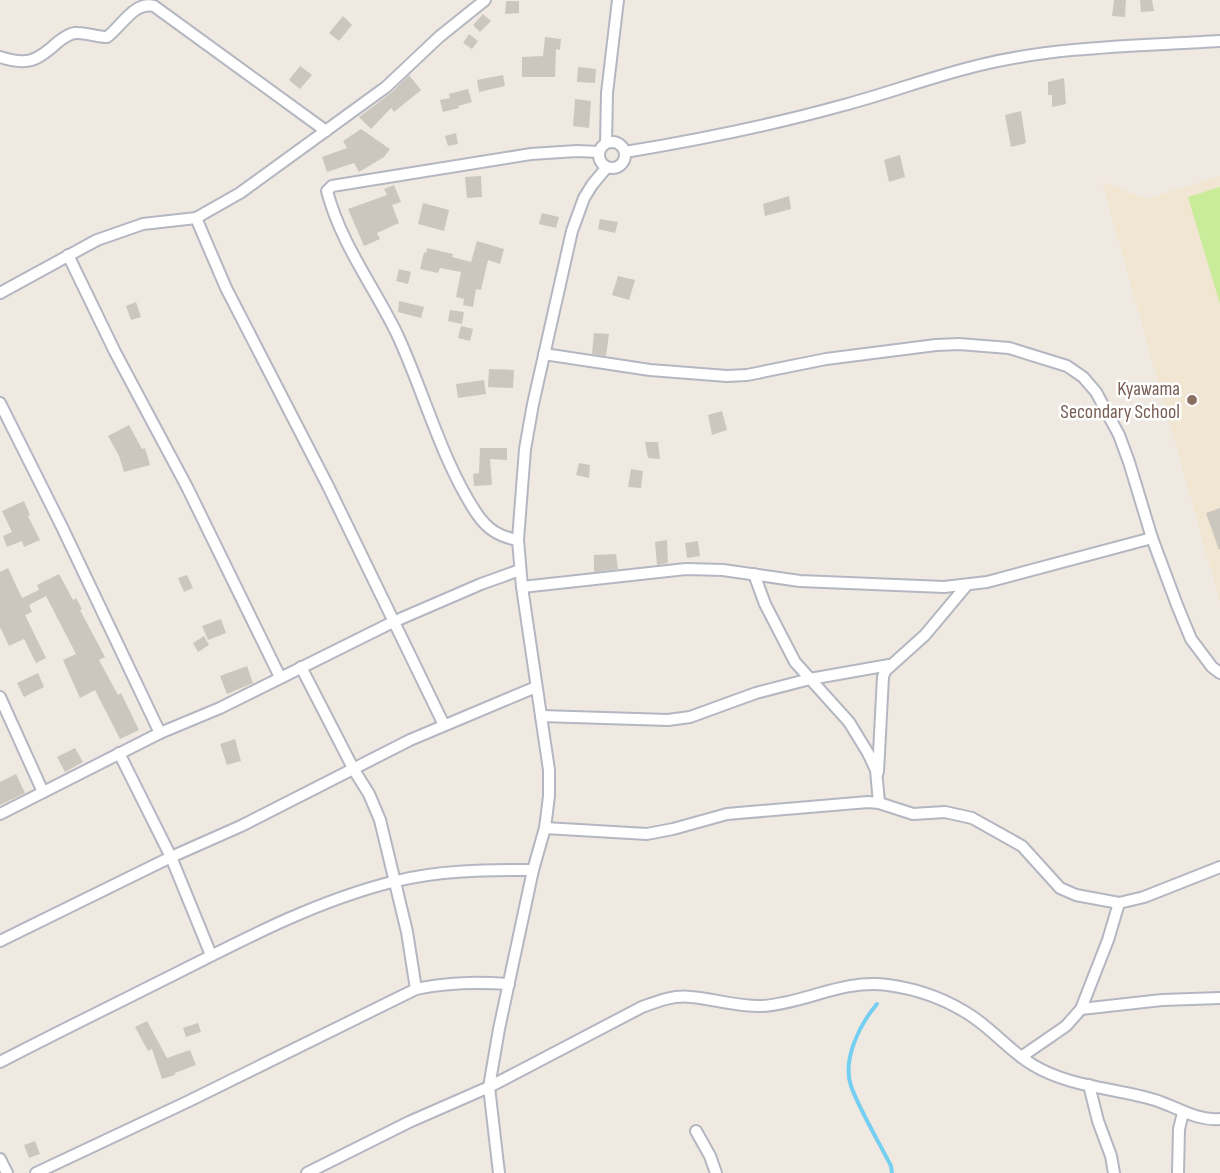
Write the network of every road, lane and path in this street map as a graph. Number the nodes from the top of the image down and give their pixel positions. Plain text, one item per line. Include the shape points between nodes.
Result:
1 (485, 0) edge
2 (618, 0) edge
3 (1220, 41) edge
4 (0, 57) edge
5 (326, 131) junction
6 (603, 148) junction
7 (625, 152) junction
8 (607, 167) junction
9 (196, 218) junction
10 (68, 255) junction
11 (0, 293) edge
12 (544, 354) junction
13 (0, 403) edge
14 (1152, 538) junction
15 (518, 540) junction
16 (520, 570) junction
17 (754, 574) junction
18 (966, 586) junction
19 (522, 587) junction
20 (393, 622) junction
21 (889, 665) junction
22 (301, 667) junction
23 (1220, 673) edge
24 (280, 677) junction
25 (810, 680) junction
26 (536, 687) junction
27 (0, 697) edge
28 (541, 716) junction
29 (444, 726) junction
30 (160, 733) junction
31 (119, 753) junction
32 (354, 770) junction
33 (878, 780) junction
34 (43, 792) junction
35 (879, 803) junction
36 (0, 813) edge
37 (545, 828) junction
38 (171, 857) junction
39 (1220, 867) edge
40 (532, 870) junction
41 (395, 881) junction
42 (1119, 903) junction
43 (0, 941) edge
44 (212, 955) junction
45 (509, 984) junction
46 (416, 989) junction
47 (1220, 998) edge
48 (1081, 1009) junction
49 (1021, 1057) junction
50 (0, 1062) edge
51 (1089, 1085) junction
52 (489, 1087) junction
53 (1184, 1113) junction
54 (1220, 1119) edge
55 (696, 1131) dead end
56 (0, 1160) edge
57 (7, 1173) edge
58 (36, 1173) edge
59 (307, 1173) edge
60 (499, 1173) edge
61 (716, 1173) edge
62 (1114, 1173) edge
63 (1178, 1173) edge

1 - 5 street via 386,87
2 - 6 street
3 - 7 street via 1070,50 1015,58 842,106
4 - 5 street via 32,61 70,35 107,37 139,7 148,5
5 - 9 street via 240,193
6 - 7 street via 618,143
6 - 8 street via 602,164
6 - 15 street via 497,159 332,186 327,191 338,227 396,333 466,495 487,526 503,537
7 - 8 street via 623,163
8 - 12 street via 592,185 572,231
9 - 10 street via 143,224
9 - 20 street via 226,288
10 - 11 street
10 - 24 street
12 - 14 street via 650,370 727,376 936,345 1009,348 1067,366 1083,377 1119,435
12 - 15 street via 525,449
13 - 30 street
14 - 18 street
14 - 23 street via 1191,639
15 - 16 street
16 - 19 street
16 - 20 street
17 - 18 street via 800,581
17 - 19 street via 686,569
17 - 25 street via 795,662
18 - 21 street via 925,635
19 - 26 street
20 - 22 street
20 - 29 street
21 - 25 street
21 - 33 street via 883,677
22 - 24 street
22 - 32 street
24 - 30 street
25 - 28 street via 756,693 690,717 668,720
25 - 33 street via 849,722 872,761
26 - 28 street
26 - 29 street
27 - 34 street
28 - 37 street via 549,771
29 - 32 street
30 - 31 street
31 - 34 street
31 - 38 street
32 - 38 street
32 - 41 street via 380,820
33 - 35 street
34 - 36 street
35 - 37 street via 728,814 647,834
35 - 42 street via 913,814 945,812 972,818 1022,846 1060,888
37 - 40 street
38 - 43 street
38 - 44 street
39 - 42 street
40 - 41 street via 466,870
40 - 45 street
41 - 44 street via 313,908
41 - 46 street
42 - 48 street
44 - 50 street
45 - 46 street via 442,983
45 - 52 street
46 - 58 street
47 - 48 street
48 - 49 street via 1066,1026
49 - 51 street via 1052,1074
49 - 52 street via 953,1005 888,985 867,984 837,987 766,1006 688,997 660,1000
51 - 53 street via 1158,1101
51 - 62 street
52 - 59 street
52 - 60 street
53 - 54 street
53 - 63 street via 1179,1129
55 - 61 street
56 - 57 street

